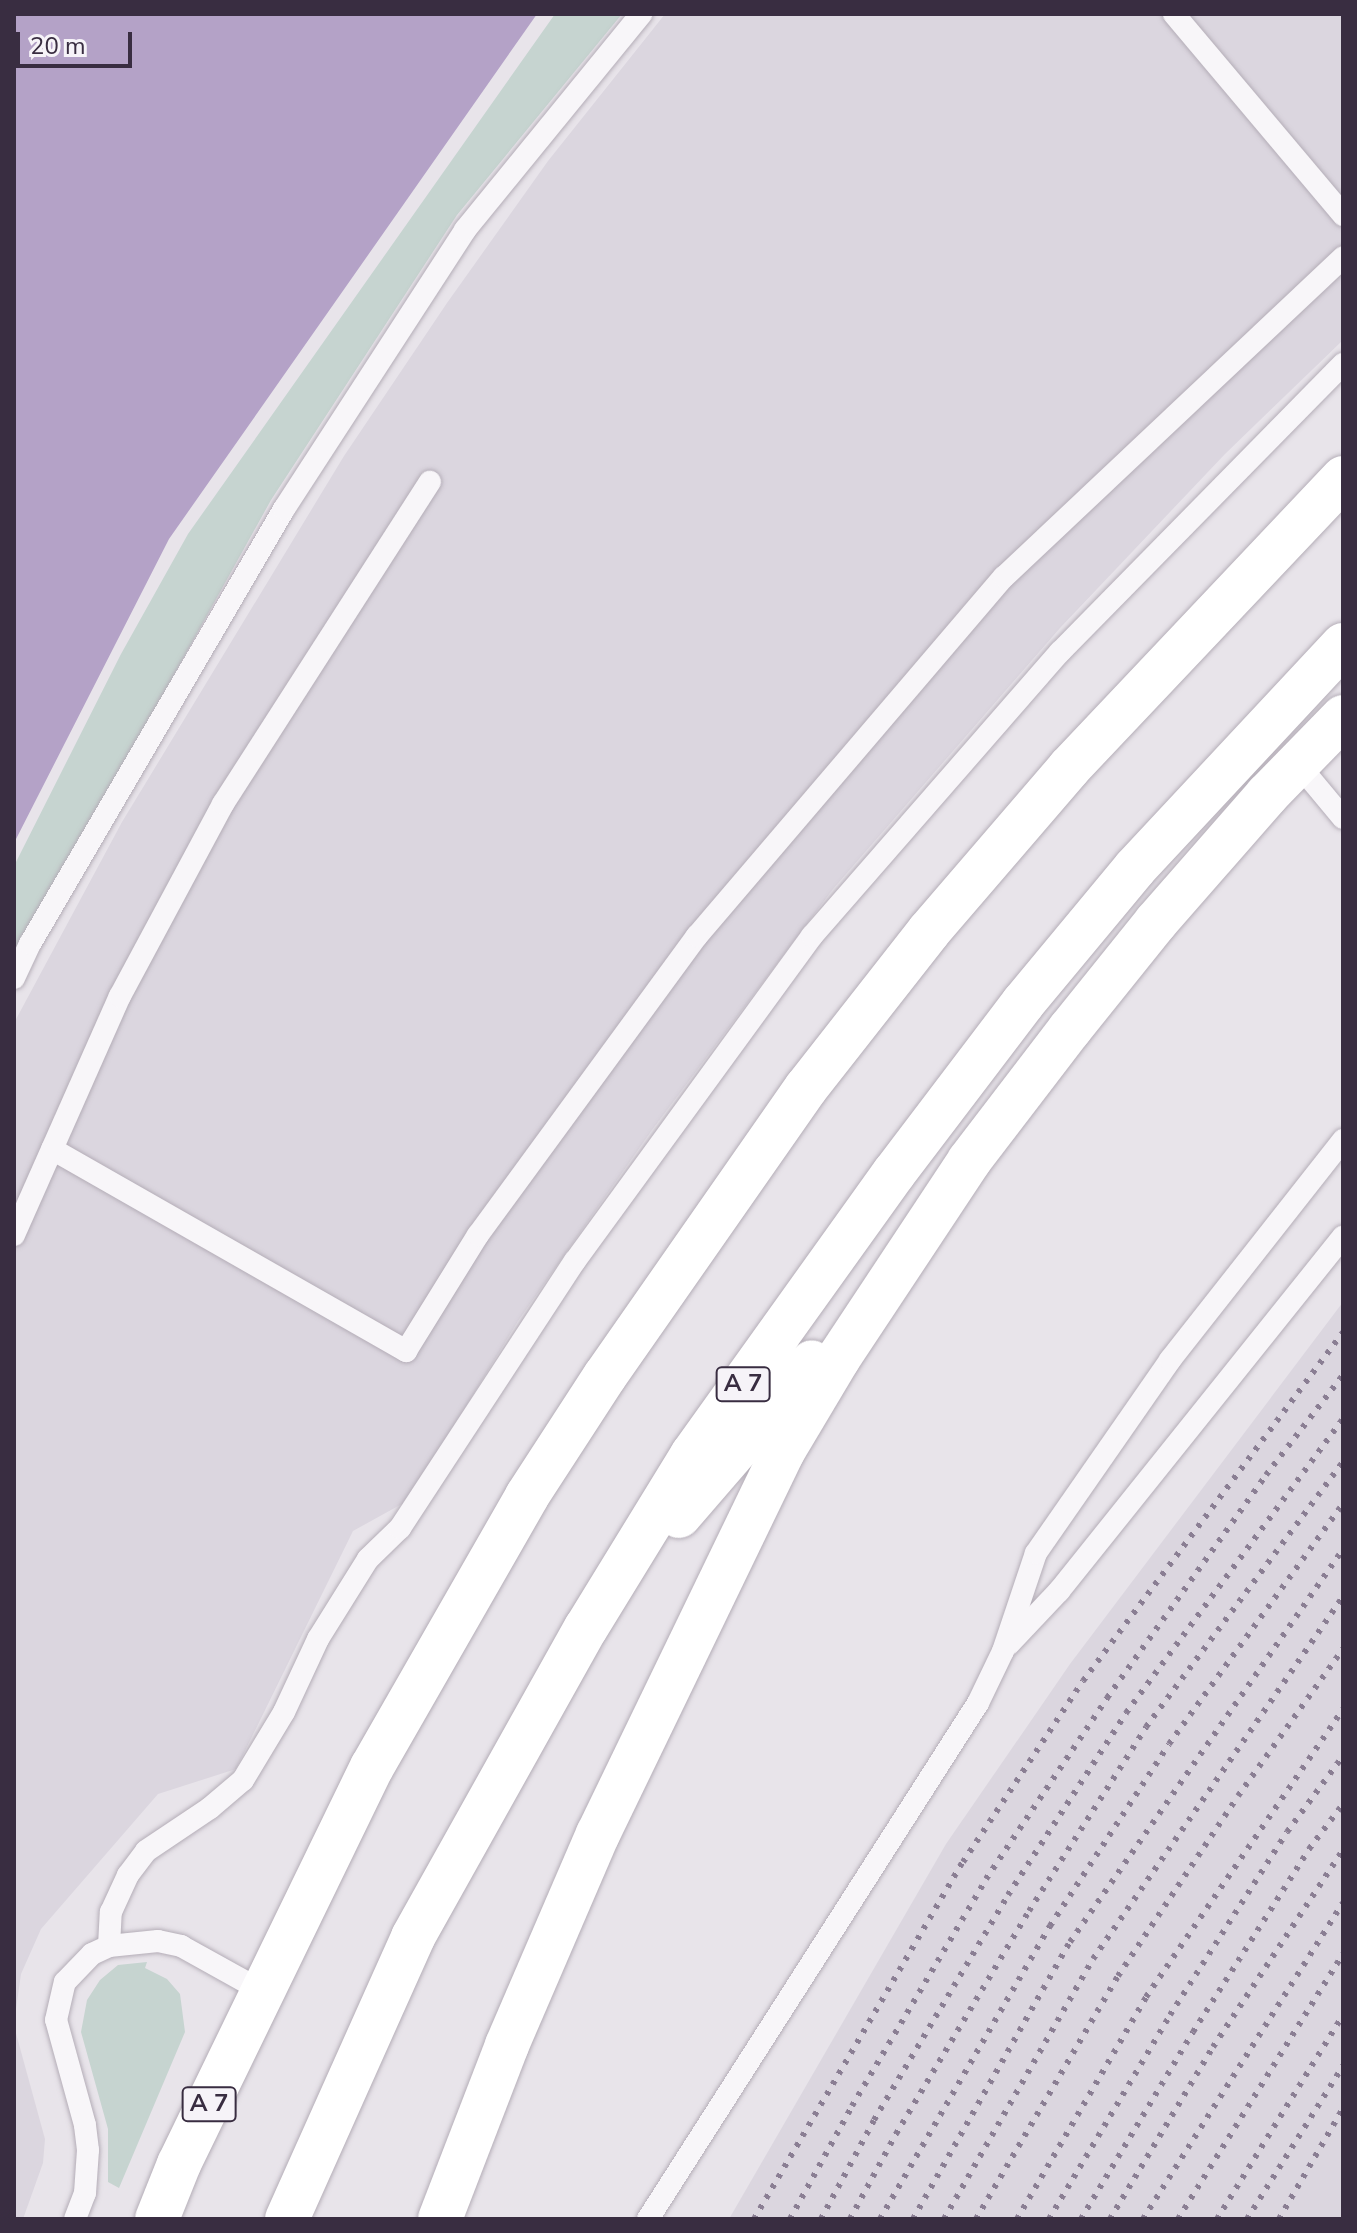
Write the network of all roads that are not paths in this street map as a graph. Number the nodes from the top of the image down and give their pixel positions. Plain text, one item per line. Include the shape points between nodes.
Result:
1 (641, 14) edge
2 (1174, 14) edge
3 (1343, 215) edge
4 (1343, 257) edge
5 (1343, 364) edge
6 (1343, 478) edge
7 (430, 482) dead end
8 (1343, 645) edge
9 (1343, 717) edge
10 (1298, 764) junction
11 (1343, 818) edge
12 (14, 978) edge
13 (1343, 1140) edge
14 (52, 1149) junction
15 (14, 1235) edge
16 (1343, 1237) edge
17 (900, 1260) junction
18 (586, 1628) junction
19 (1003, 1651) junction
20 (109, 1946) junction
21 (264, 1992) junction
22 (75, 2219) edge
23 (157, 2219) edge
24 (287, 2219) edge
25 (440, 2219) edge
26 (648, 2219) edge

1 - 12 lane via 457,243 284,509
2 - 3 lane
4 - 14 lane via 1004,577 697,936 478,1235 406,1351
5 - 20 lane via 1060,652 812,936 575,1261 400,1528 368,1559 318,1639 284,1712 243,1780 146,1851 128,1875 111,1912
6 - 21 highway, A 7 via 1069,768 806,1088 605,1376 519,1510 372,1767
7 - 14 lane via 223,804 120,996
8 - 18 highway, A 7 via 1135,868 1023,1003 692,1455
9 - 10 highway, A 7
10 - 11 lane
10 - 17 highway, A 7 via 1079,1017
13 - 19 lane via 1170,1360 1036,1553
14 - 15 lane
16 - 19 lane via 1059,1591
17 - 18 highway, A 7
17 - 25 highway, A 7 via 782,1453 683,1654 532,1985
18 - 24 highway, A 7 via 413,1937
19 - 26 lane via 978,1703
20 - 21 lane via 142,1941 181,1946
20 - 22 lane via 79,1966 58,1999 56,2020 88,2150 85,2193
21 - 23 highway, A 7

